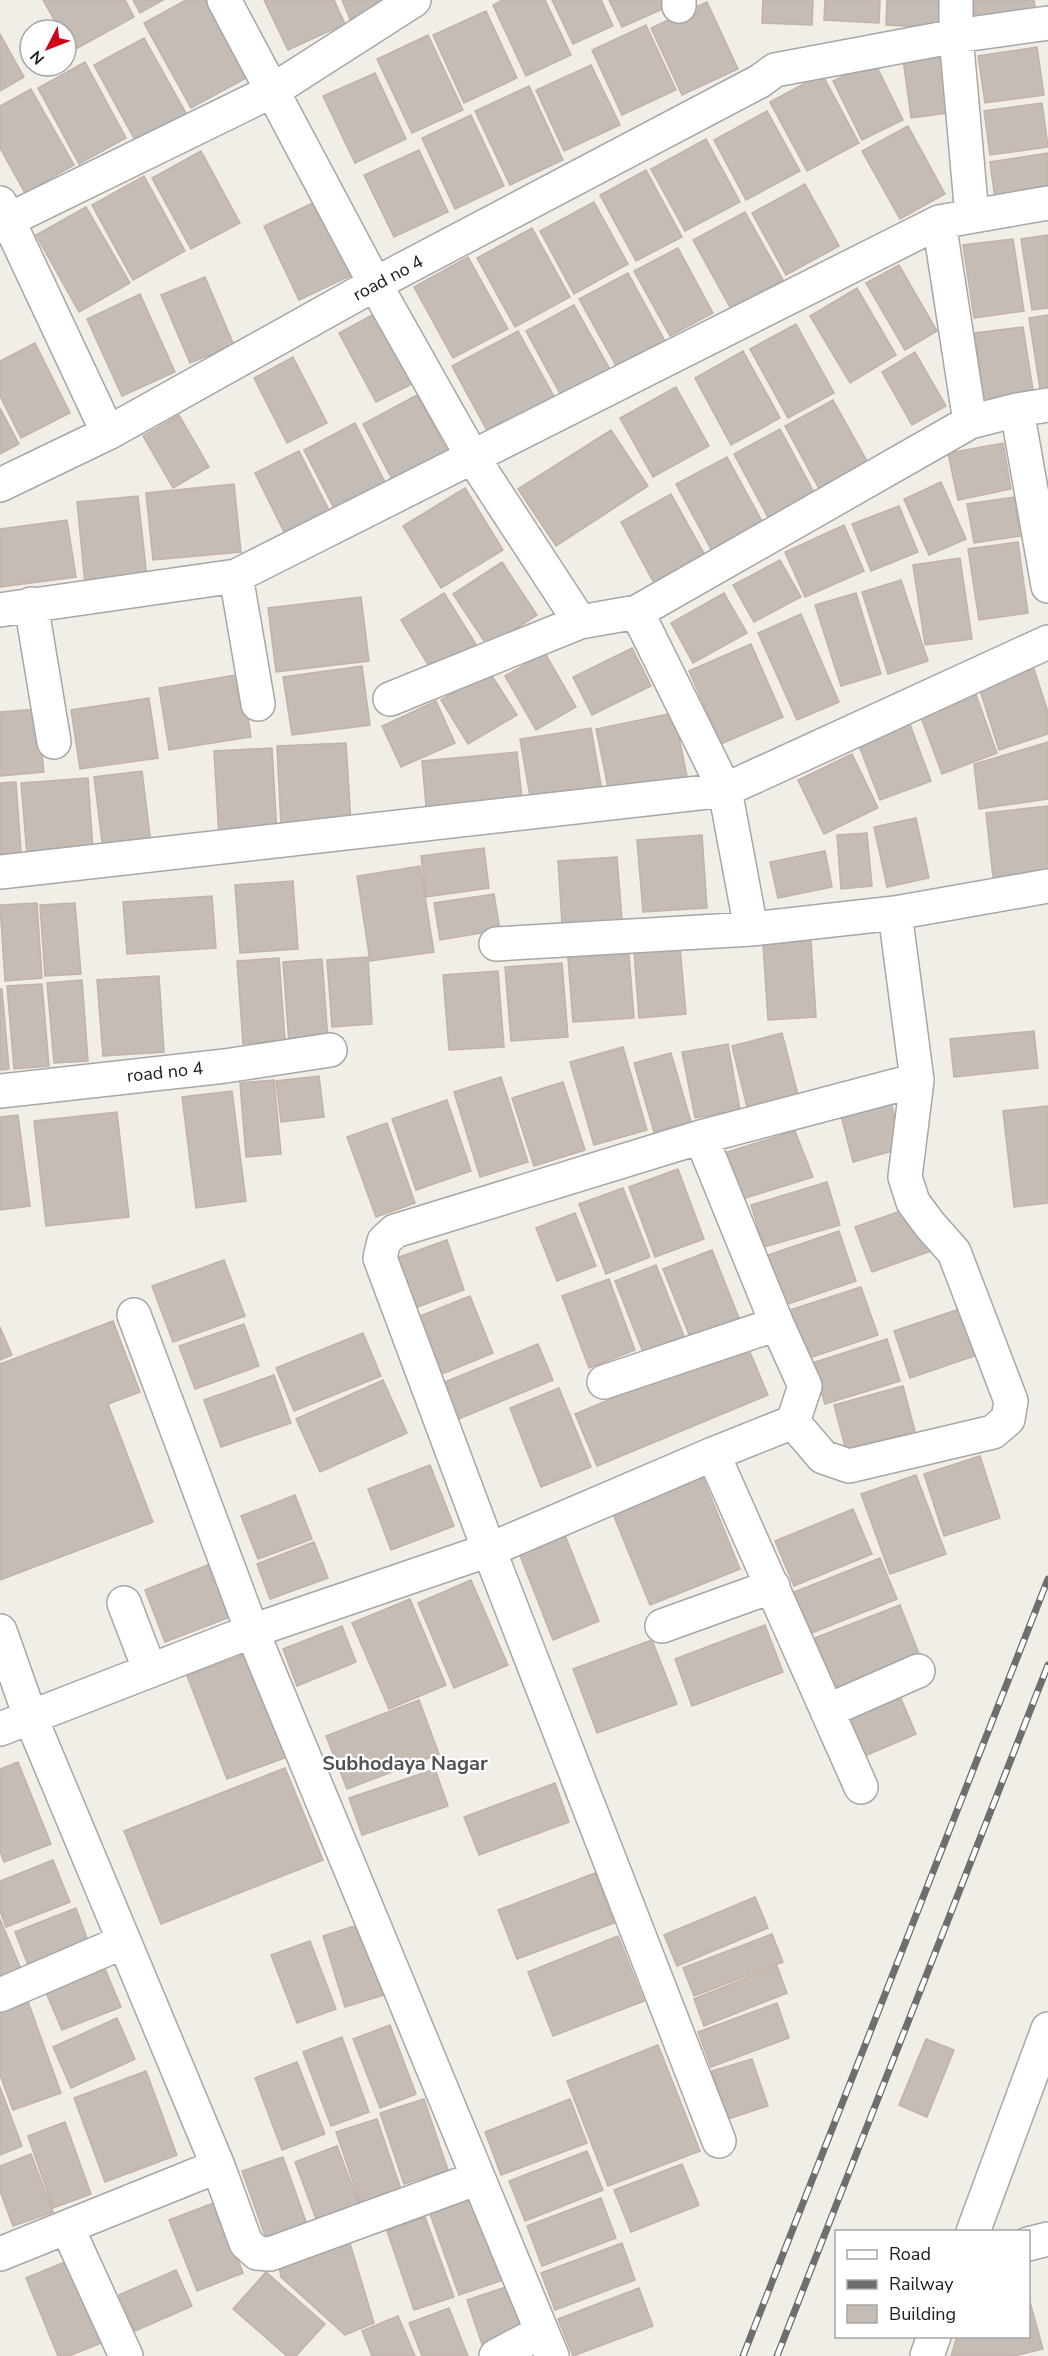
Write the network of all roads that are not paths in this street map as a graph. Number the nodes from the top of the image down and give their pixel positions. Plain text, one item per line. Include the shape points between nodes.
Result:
1 (224, 0) edge
2 (414, 0) edge
3 (956, 0) edge
4 (1048, 23) edge
5 (956, 36) junction
6 (272, 91) junction
7 (1048, 203) edge
8 (3, 215) edge
9 (972, 216) junction
10 (939, 222) junction
11 (375, 284) junction
12 (1032, 408) edge
13 (970, 422) junction
14 (108, 433) junction
15 (473, 458) junction
16 (0, 485) edge
17 (236, 576) junction
18 (1048, 586) edge
19 (15, 607) edge
20 (637, 612) junction
21 (580, 622) junction
22 (1048, 642) edge
23 (390, 699) dead end
24 (258, 704) dead end
25 (54, 742) dead end
26 (725, 790) junction
27 (0, 872) edge
28 (1048, 886) edge
29 (895, 913) junction
30 (751, 929) junction
31 (496, 944) dead end
32 (330, 1050) dead end
33 (917, 1080) junction
34 (0, 1091) edge
35 (701, 1137) junction
36 (134, 1316) dead end
37 (777, 1324) junction
38 (604, 1382) dead end
39 (793, 1422) junction
40 (713, 1454) junction
41 (489, 1550) junction
42 (773, 1587) junction
43 (124, 1603) dead end
44 (662, 1626) dead end
45 (0, 1631) edge
46 (252, 1631) junction
47 (150, 1671) junction
48 (918, 1671) dead end
49 (827, 1711) junction
50 (30, 1716) junction
51 (0, 1729) edge
52 (861, 1787) dead end
53 (123, 1942) junction
54 (0, 1995) edge
55 (1048, 2029) edge
56 (719, 2141) dead end
57 (218, 2166) junction
58 (478, 2178) junction
59 (67, 2227) junction
60 (975, 2230) edge
61 (1048, 2239) edge
62 (1030, 2244) edge
63 (0, 2254) edge
64 (934, 2338) edge
65 (547, 2344) edge
66 (126, 2356) edge
67 (496, 2356) edge
68 (927, 2356) edge

1 - 6 street
2 - 6 street
3 - 5 street
4 - 5 street
5 - 9 street
5 - 11 street, road no 4 via 775,70 750,87
6 - 8 street
6 - 11 street
7 - 9 street
8 - 14 street
9 - 10 street
10 - 13 street
10 - 15 street
11 - 14 street, road no 4
11 - 15 street
12 - 13 street
12 - 18 street
13 - 20 street
14 - 16 street, road no 4
15 - 17 street
15 - 21 street
17 - 19 street
17 - 24 street
19 - 25 street
20 - 21 street
20 - 26 street
21 - 23 street
22 - 26 street
26 - 27 street
26 - 30 street
28 - 29 street
29 - 30 street
29 - 33 street
30 - 31 street
32 - 34 street, road no 4
33 - 35 street
33 - 39 street via 906,1165 914,1202 954,1252 1011,1401 1008,1419 993,1432 849,1466 823,1457
35 - 37 street
35 - 41 street via 395,1231 384,1241 380,1258
36 - 46 street
37 - 38 street
37 - 39 street via 806,1386
39 - 40 street
40 - 41 street
40 - 42 street
41 - 46 street
41 - 56 street
42 - 44 street
42 - 49 street
43 - 47 street
45 - 50 street
46 - 47 street
46 - 58 street
47 - 50 street
48 - 49 street
49 - 52 street
50 - 51 street
50 - 53 street
53 - 54 street
53 - 57 street
55 - 60 street
57 - 58 street via 246,2243 257,2253 270,2254
57 - 59 street
58 - 65 street
59 - 63 street
59 - 66 street
61 - 62 street
64 - 68 street
65 - 67 street

